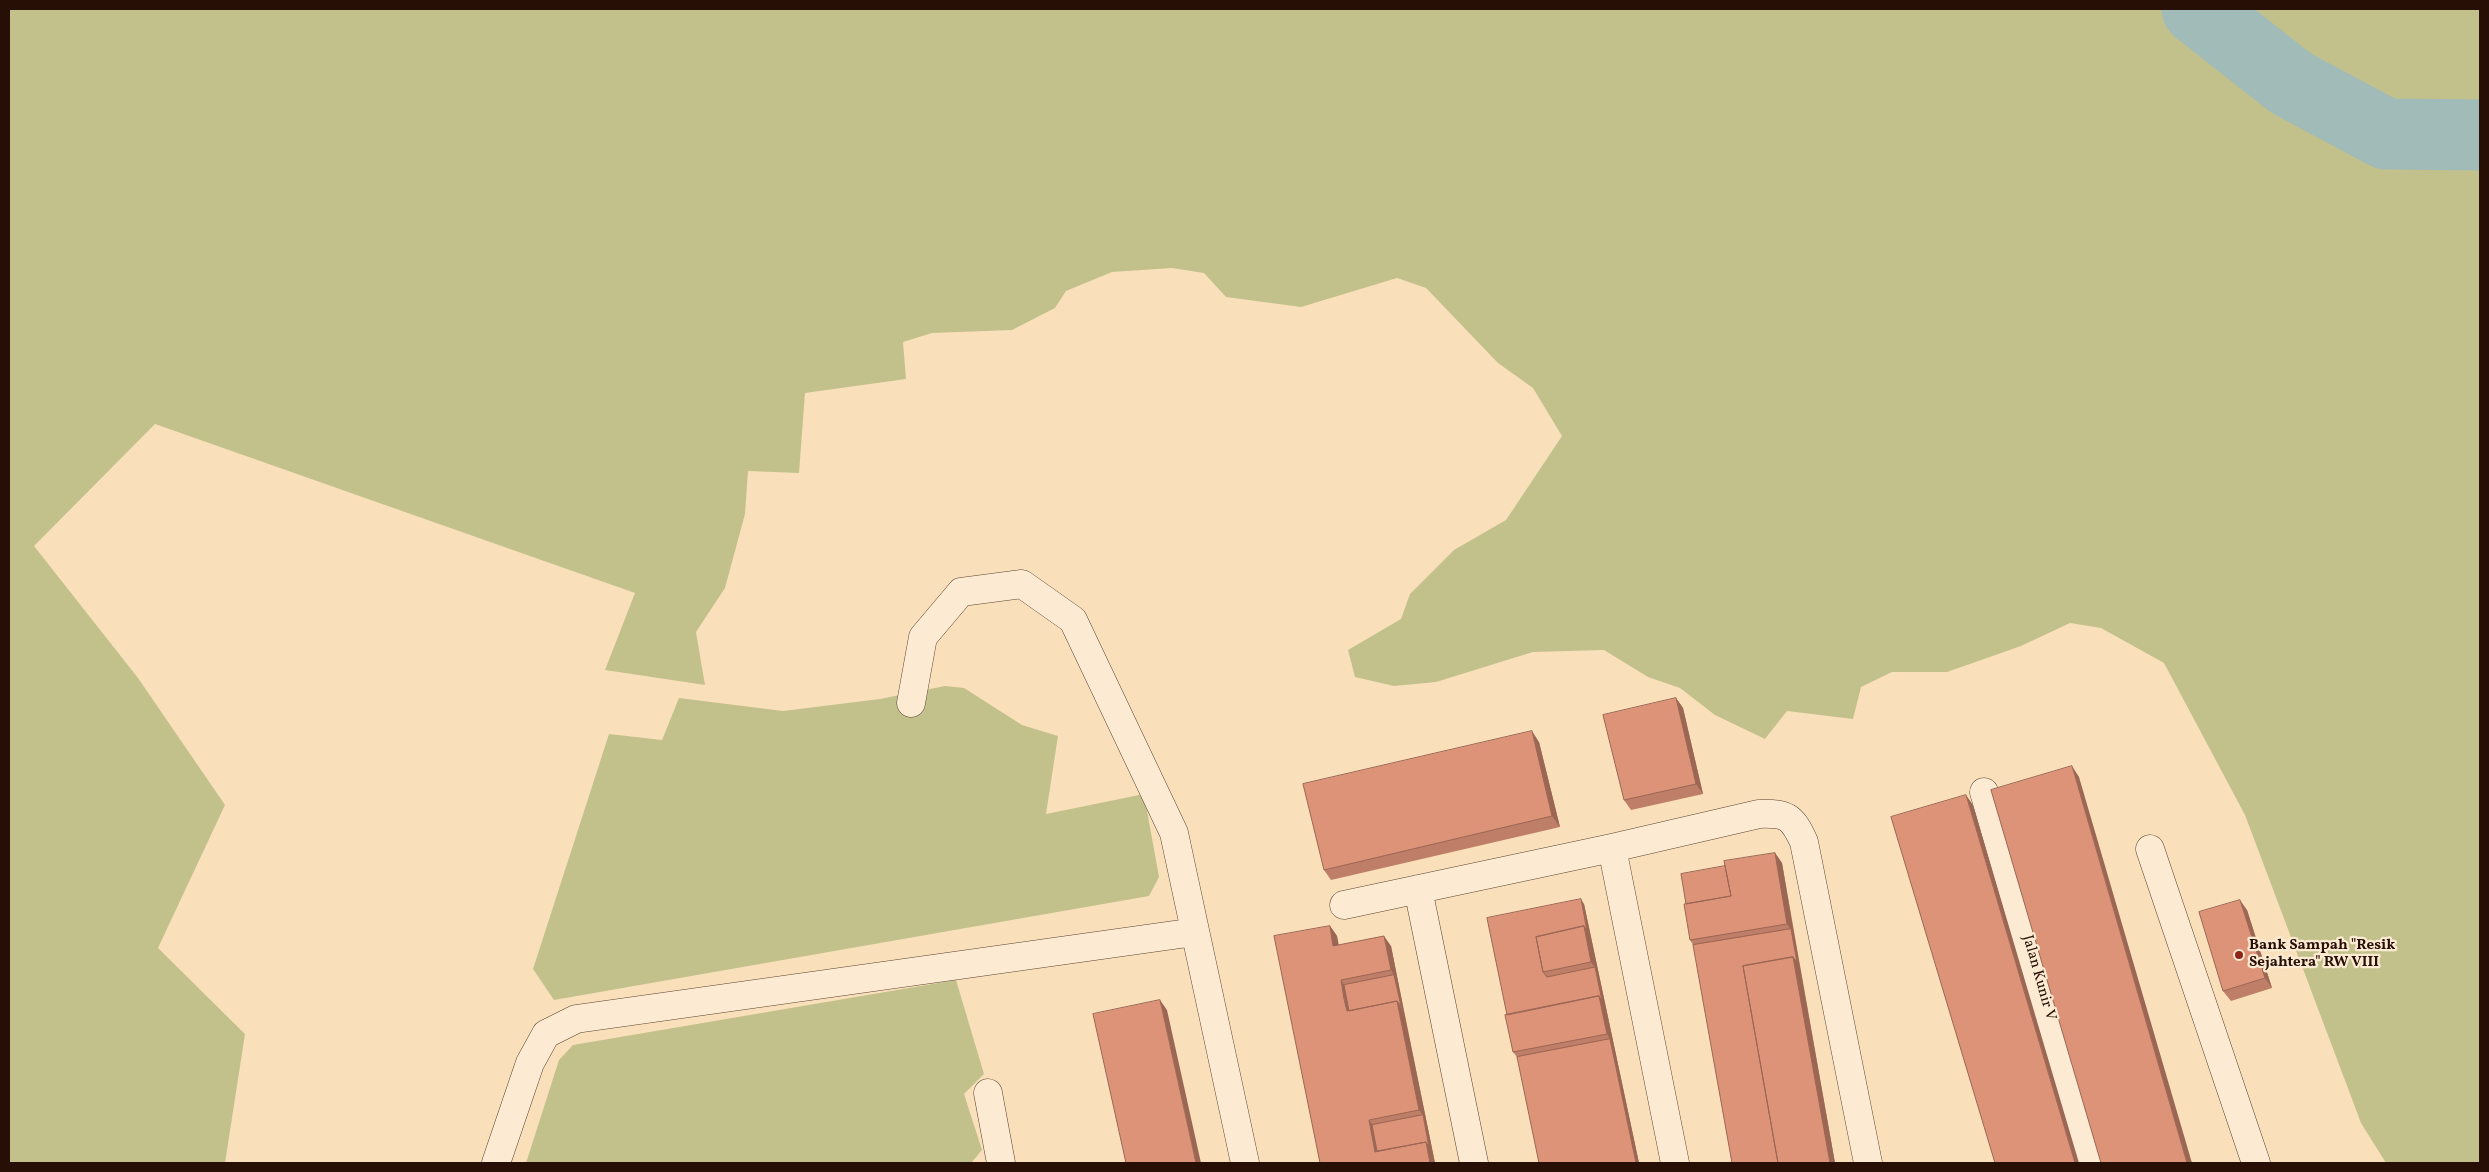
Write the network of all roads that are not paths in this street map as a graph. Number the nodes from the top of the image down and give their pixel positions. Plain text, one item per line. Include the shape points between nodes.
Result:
1 (911, 703) dead end
2 (1984, 792) dead end
3 (1612, 848) junction
4 (2150, 850) dead end
5 (1418, 889) junction
6 (1344, 905) dead end
7 (1195, 932) junction
8 (988, 1093) dead end
9 (496, 1163) edge
10 (1001, 1163) edge
11 (1245, 1163) edge
12 (1474, 1163) edge
13 (1676, 1163) edge
14 (1868, 1163) edge
15 (2091, 1163) edge
16 (2256, 1163) edge

1 - 7 street via 923,637 961,592 1022,584 1073,620 1174,833
2 - 15 street, Jalan Kunir V
3 - 5 street
3 - 13 street
3 - 14 street via 1759,814 1781,813 1796,822 1804,842
4 - 16 street
5 - 6 street
5 - 12 street
7 - 9 street via 576,1020 546,1034 530,1062
7 - 11 street
8 - 10 street

